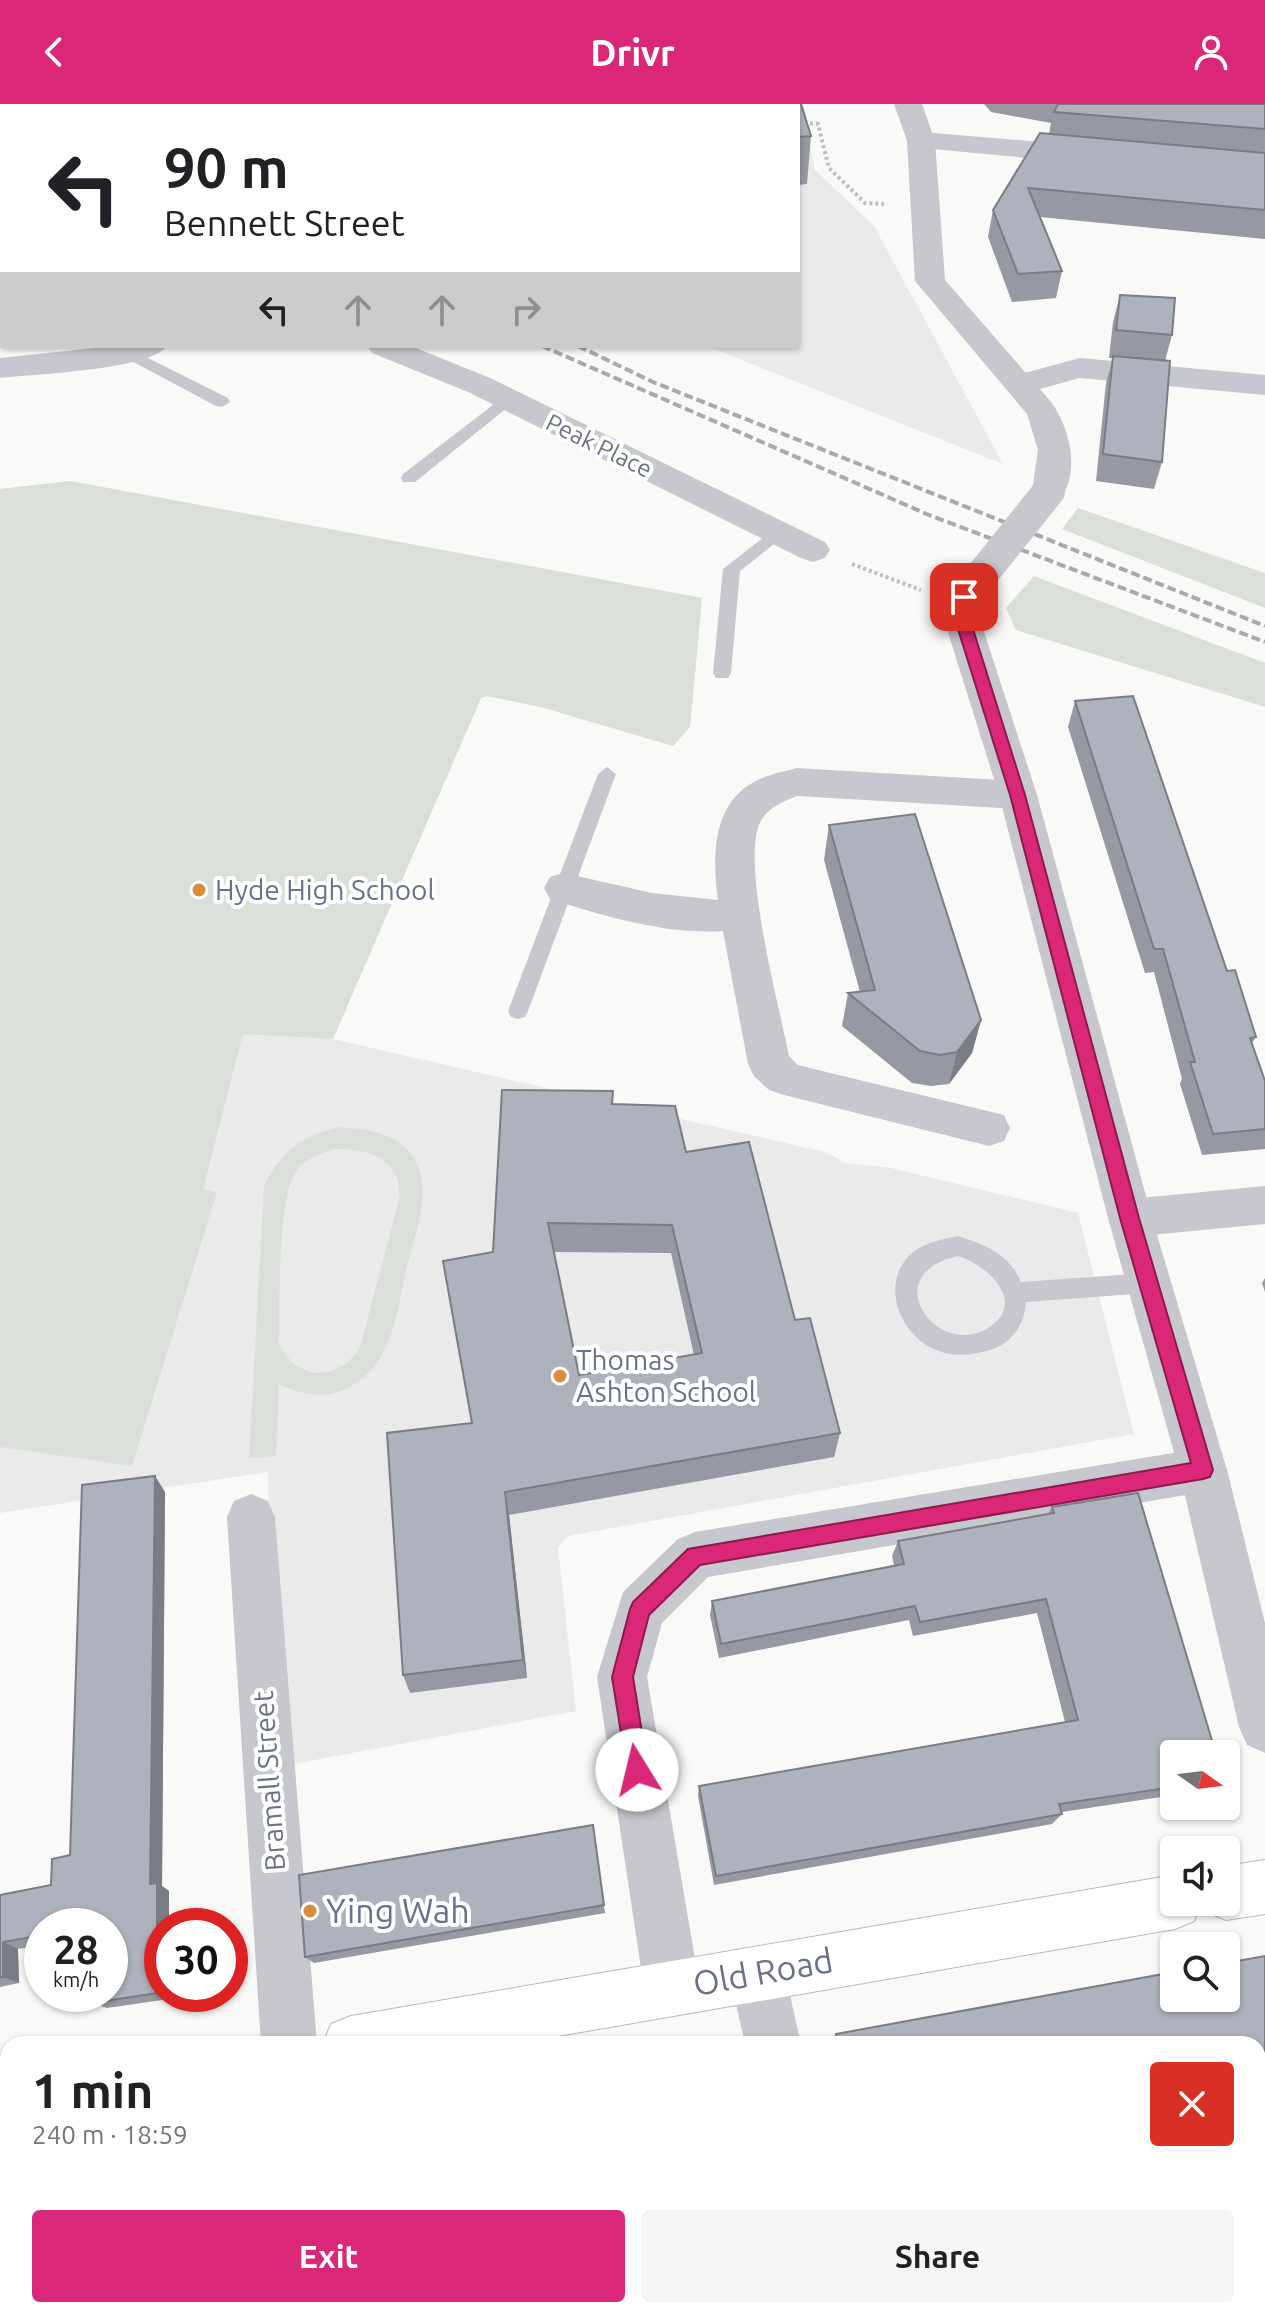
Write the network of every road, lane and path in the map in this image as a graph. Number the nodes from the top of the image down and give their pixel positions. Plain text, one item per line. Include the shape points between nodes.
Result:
1 (908, 104) edge
2 (800, 122) edge
3 (921, 141) junction
4 (1125, 158) edge
5 (925, 206) junction
6 (388, 348) edge
7 (141, 350) edge
8 (0, 368) edge
9 (1021, 384) junction
10 (1265, 385) edge
11 (506, 400) junction
12 (222, 402) dead end
13 (409, 478) dead end
14 (777, 533) junction
15 (813, 550) joint
16 (962, 600) junction
17 (722, 673) dead end
18 (607, 774) dead end
19 (1018, 795) junction
20 (564, 888) junction
21 (740, 913) junction
22 (518, 1011) dead end
23 (989, 1128) dead end
24 (1265, 1205) edge
25 (1130, 1218) junction
26 (1148, 1283) junction
27 (1015, 1293) junction
28 (1203, 1470) junction
29 (251, 1517) dead end
30 (1265, 1727) edge
31 (1265, 1887) edge
32 (1240, 1891) edge
33 (1160, 1905) edge
34 (757, 1973) junction
35 (672, 1988) junction
36 (288, 2036) edge
37 (397, 2036) edge
38 (771, 2036) edge

1 - 3 street
2 - 5 path via 818,124 829,168 865,203
3 - 4 street
3 - 5 street
5 - 9 street via 930,281
6 - 11 street, Peak Place
7 - 8 street
7 - 12 lane
9 - 10 street via 1080,368
9 - 16 street, bridge via 1052,431 1057,459 1049,491
11 - 13 lane
11 - 14 street, Peak Place
14 - 15 street, Peak Place
14 - 17 lane via 732,569
15 - 16 path
16 - 19 street via 959,610
18 - 20 lane
19 - 21 street via 796,782 775,786 751,803 740,822 732,872
19 - 25 street
20 - 21 street via 693,915 717,918
20 - 22 lane
21 - 23 street via 769,1064 775,1072 814,1087
24 - 25 street
25 - 26 street
26 - 27 lane
26 - 28 street
27 - 27 lane via 1015,1309 998,1335 965,1345 930,1335 907,1309 904,1293 920,1258 958,1246 995,1260
28 - 30 street
28 - 35 street via 695,1556 684,1566 641,1609 622,1677
29 - 36 street, Bramall Street
31 - 32 main road
33 - 34 main road, Old Road
34 - 35 main road, Old Road
34 - 38 street
35 - 37 main road, Old Road

